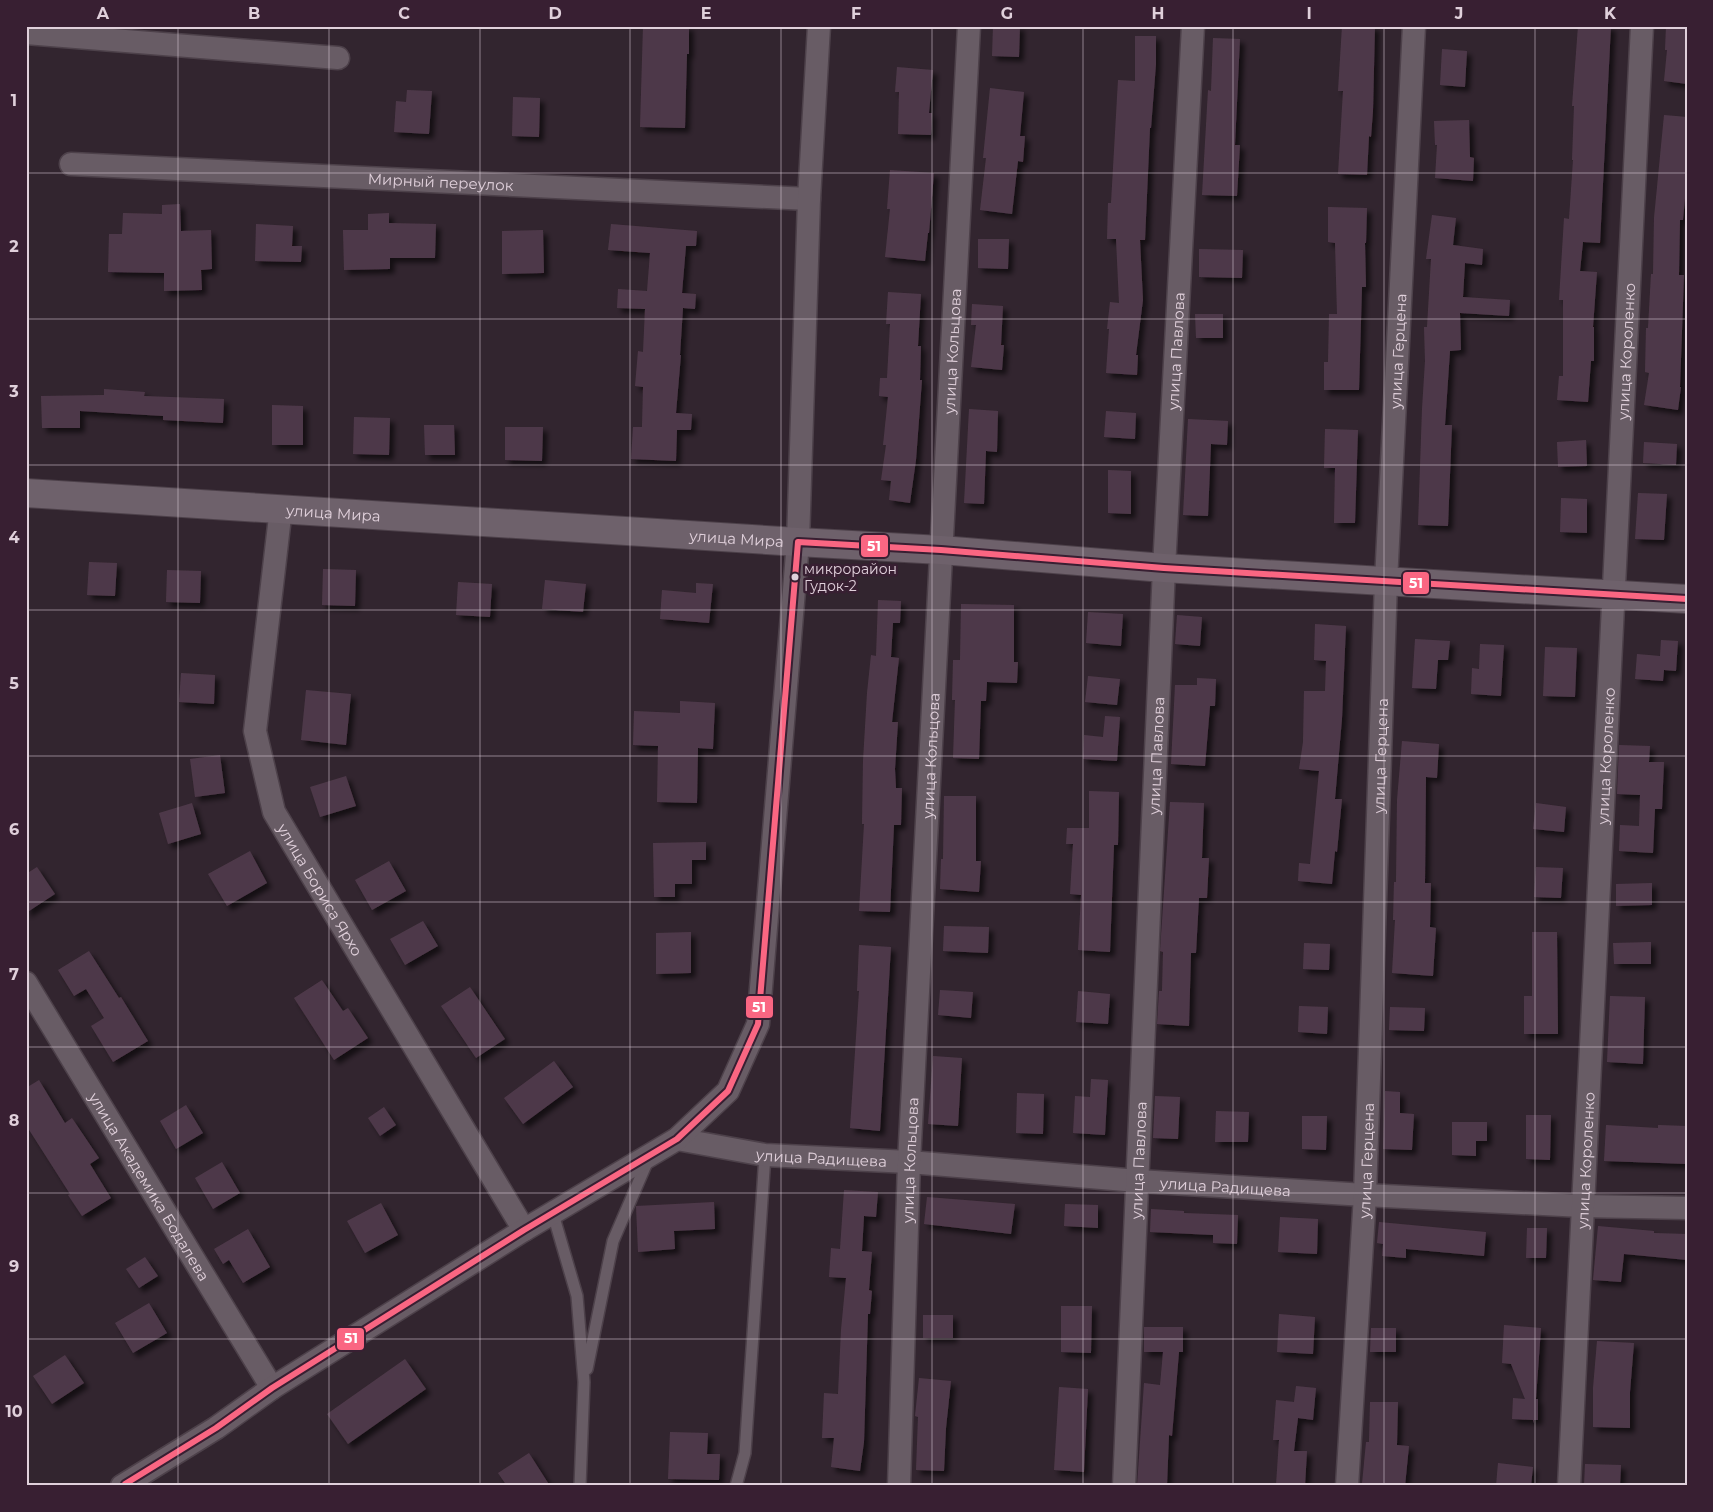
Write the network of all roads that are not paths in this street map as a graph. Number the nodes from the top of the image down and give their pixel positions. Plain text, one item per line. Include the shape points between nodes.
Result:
1 (818, 26) edge
2 (969, 26) edge
3 (1193, 26) edge
4 (1414, 26) edge
5 (1642, 26) edge
6 (26, 33) edge
7 (338, 58) dead end
8 (71, 164) dead end
9 (809, 198) junction
10 (26, 493) edge
11 (281, 508) junction
12 (798, 542) junction
13 (941, 550) junction
14 (1164, 568) junction
15 (1386, 582) junction
16 (1612, 595) junction
17 (1687, 599) edge
18 (26, 983) edge
19 (677, 1139) junction
20 (765, 1155) junction
21 (650, 1156) junction
22 (910, 1162) junction
23 (1138, 1181) junction
24 (1365, 1195) junction
25 (1582, 1206) junction
26 (1687, 1208) edge
27 (553, 1214) junction
28 (524, 1230) junction
29 (584, 1382) junction
30 (272, 1388) junction
31 (125, 1485) edge
32 (580, 1486) edge
33 (736, 1486) edge
34 (899, 1486) edge
35 (1124, 1486) edge
36 (1347, 1486) edge
37 (1569, 1486) edge

1 - 9 street
2 - 13 street, улица Кольцова
3 - 14 street, улица Павлова
4 - 15 street, улица Герцена
5 - 16 street, улица Короленко
6 - 7 street
8 - 9 street, Мирный переулок
9 - 12 street
10 - 11 main road, улица Мира
11 - 12 main road, улица Мира
11 - 28 street, улица Бориса Ярхо via 256,731 274,812
12 - 13 main road, улица Мира
12 - 19 street via 758,1024 728,1091
13 - 14 main road, улица Мира
13 - 22 street, улица Кольцова
14 - 15 main road, улица Мира
14 - 23 street, улица Павлова
15 - 16 main road, улица Мира
15 - 24 street, улица Герцена
16 - 17 main road, улица Мира
16 - 25 street, улица Короленко
18 - 30 street, улица Академика Бодалева
19 - 20 street, улица Радищева
19 - 21 street
20 - 22 street, улица Радищева
20 - 33 lane via 745,1453
21 - 27 street
21 - 29 lane via 613,1240
22 - 23 street, улица Радищева
22 - 34 street, улица Кольцова
23 - 24 street, улица Радищева
23 - 35 street, улица Павлова
24 - 25 street, улица Радищева
24 - 36 street, улица Герцена
25 - 26 street, улица Радищева
25 - 37 street, улица Короленко
27 - 28 street
27 - 29 lane via 577,1296
28 - 30 street
29 - 32 lane
30 - 31 street via 216,1428

